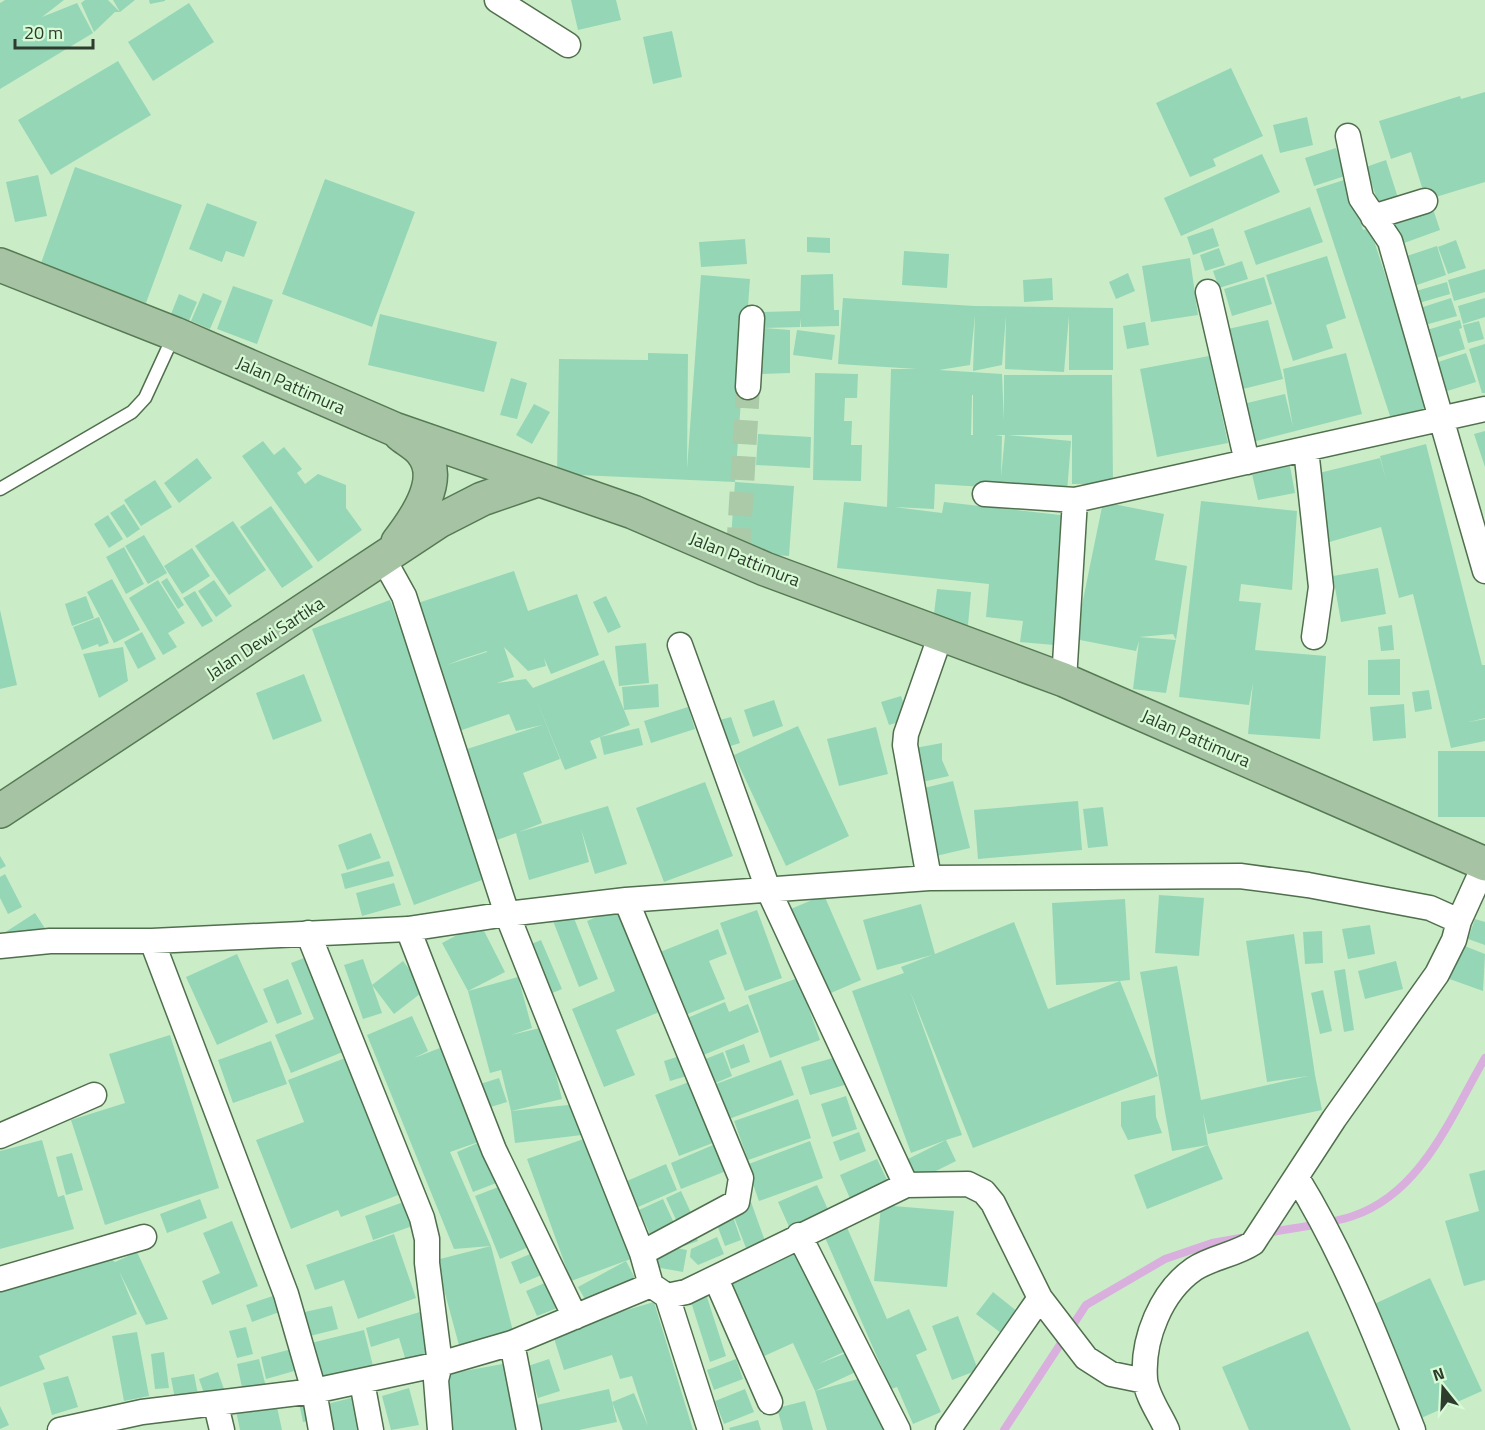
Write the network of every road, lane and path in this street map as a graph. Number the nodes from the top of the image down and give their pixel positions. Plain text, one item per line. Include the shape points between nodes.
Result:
1 (497, 0) edge
2 (568, 45) dead end
3 (1348, 136) dead end
4 (1425, 201) dead end
5 (1372, 217) junction
6 (0, 265) edge
7 (1208, 292) dead end
8 (752, 318) dead end
9 (175, 334) junction
10 (748, 387) tunnel mouth
11 (1485, 409) edge
12 (1440, 420) junction
13 (394, 429) junction
14 (1305, 450) junction
15 (1247, 462) junction
16 (537, 480) junction
17 (0, 489) edge
18 (985, 494) dead end
19 (1075, 500) junction
20 (384, 560) junction
21 (1485, 571) edge
22 (941, 634) junction
23 (1314, 637) dead end
24 (680, 645) dead end
25 (1064, 680) junction
26 (0, 811) edge
27 (1481, 872) edge
28 (929, 878) junction
29 (768, 889) junction
30 (626, 900) junction
31 (507, 914) junction
32 (1449, 914) junction
33 (408, 929) junction
34 (308, 933) junction
35 (152, 942) junction
36 (0, 946) edge
37 (94, 1095) dead end
38 (0, 1136) edge
39 (1297, 1178) junction
40 (906, 1185) junction
41 (799, 1235) junction
42 (144, 1238) dead end
43 (642, 1253) junction
44 (2, 1271) edge
45 (716, 1279) junction
46 (659, 1290) junction
47 (1040, 1298) junction
48 (575, 1317) junction
49 (512, 1343) junction
50 (440, 1364) junction
51 (1145, 1381) junction
52 (362, 1382) junction
53 (314, 1391) junction
54 (770, 1402) dead end
55 (216, 1405) junction
56 (143, 1421) edge
57 (60, 1430) edge
58 (222, 1430) edge
59 (321, 1430) edge
60 (371, 1430) edge
61 (440, 1430) edge
62 (529, 1430) edge
63 (710, 1430) edge
64 (898, 1430) edge
65 (948, 1430) edge
66 (1167, 1430) edge
67 (1413, 1430) edge

1 - 2 street
3 - 5 street via 1356,183
4 - 5 street
5 - 12 street via 1390,242
6 - 9 main road, Jalan Pattimura
7 - 15 street
8 - 10 street
9 - 13 main road, Jalan Pattimura
9 - 17 lane via 145,398 132,412
11 - 12 street
12 - 14 street
12 - 21 street
13 - 16 main road, Jalan Pattimura
13 - 20 main road via 422,452 429,464 429,481 425,501
14 - 15 street
14 - 23 street via 1321,587
15 - 19 street
16 - 20 main road, Jalan Dewi Sartika via 482,499
16 - 22 main road, Jalan Pattimura via 633,512
18 - 19 street
19 - 25 street
20 - 26 main road, Jalan Dewi Sartika
20 - 31 street via 404,596
22 - 25 main road, Jalan Pattimura
22 - 28 street via 905,745
24 - 29 street
25 - 27 main road, Jalan Pattimura
27 - 32 street
28 - 29 street
28 - 32 street via 1240,876 1308,885
29 - 30 street
29 - 40 street
30 - 31 street
30 - 43 street via 741,1178 737,1202
31 - 33 street
31 - 43 street
32 - 39 street via 1454,940 1437,974
33 - 34 street
33 - 48 street via 494,1150
34 - 35 street
34 - 50 street via 422,1218 428,1239
35 - 36 street via 50,941
35 - 53 street via 279,1276
37 - 38 street
39 - 51 street via 1253,1243 1196,1268 1167,1295 1152,1329
39 - 67 street via 1363,1302
40 - 41 street
40 - 47 street via 968,1184 984,1192
41 - 45 street
41 - 64 street
42 - 44 street
43 - 46 street
45 - 46 street via 686,1292
45 - 54 street
46 - 48 street
46 - 63 street
47 - 51 street via 1086,1358 1111,1374
47 - 65 street
48 - 49 street
49 - 50 street
49 - 62 street
50 - 52 street
50 - 61 street via 436,1380
51 - 66 street
52 - 53 street
52 - 60 street
53 - 55 street
53 - 59 street
55 - 56 street
55 - 58 street
56 - 57 street

